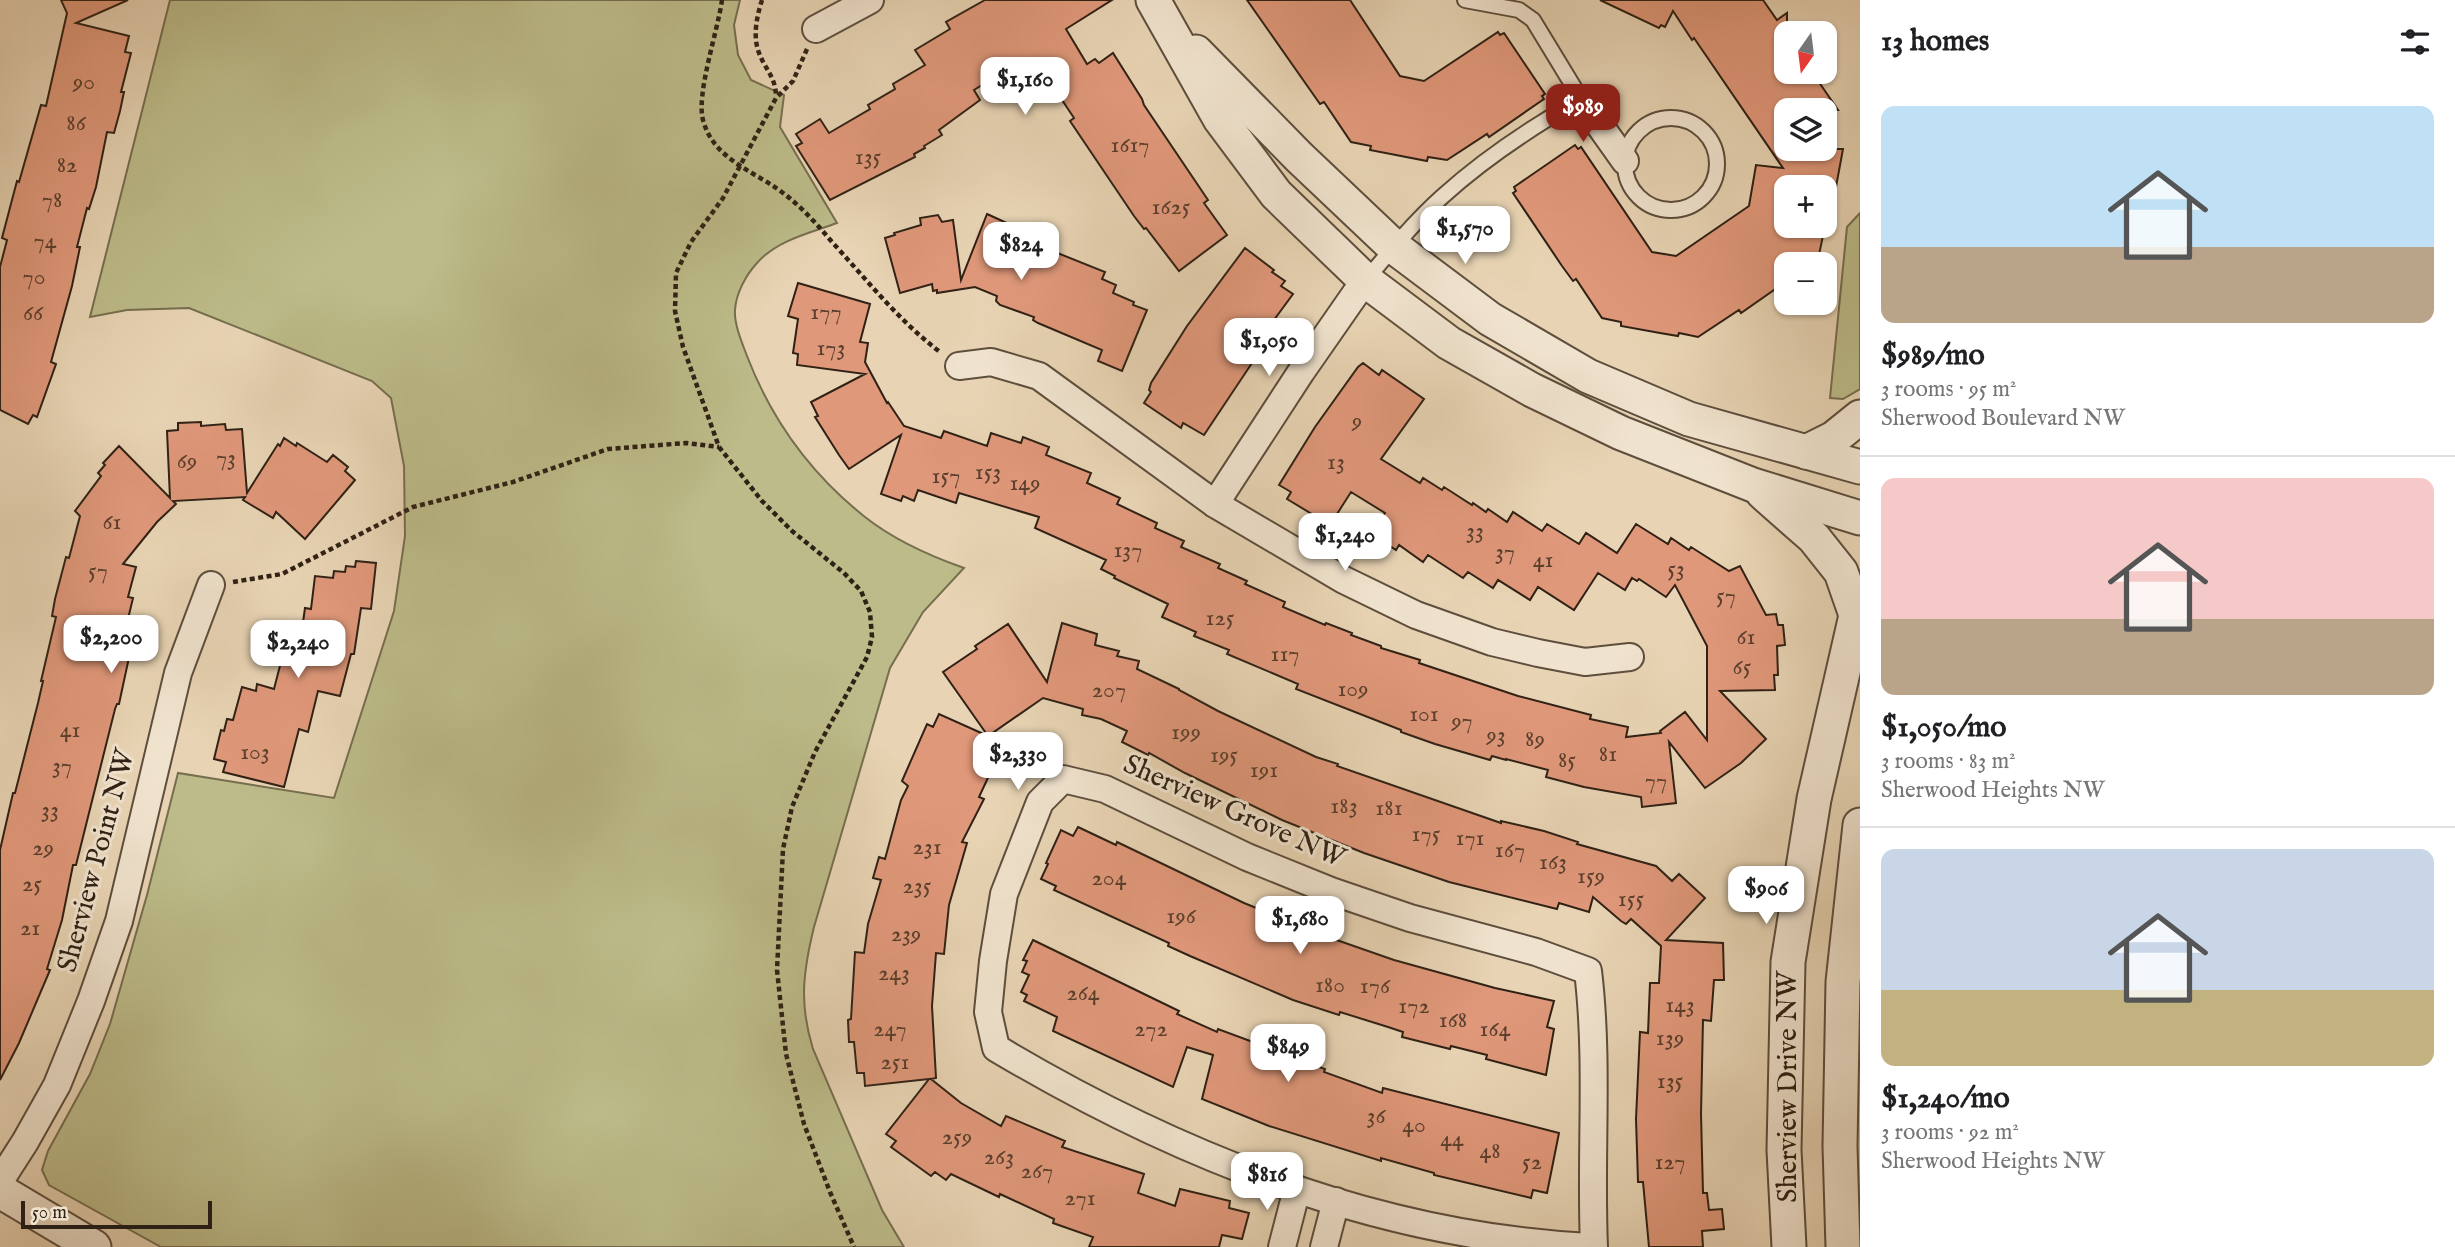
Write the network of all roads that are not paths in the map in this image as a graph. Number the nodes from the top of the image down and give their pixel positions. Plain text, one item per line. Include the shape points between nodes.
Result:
1 (870, 0) edge
2 (1465, 0) edge
3 (1159, 10) edge
4 (816, 29) road end
5 (1581, 99) junction
6 (1625, 162) junction
7 (1394, 247) junction
8 (1366, 280) junction
9 (959, 366) road end
10 (1860, 417) edge
11 (1806, 452) junction
12 (1860, 467) edge
13 (1753, 485) junction
14 (1215, 504) junction
15 (1860, 518) edge
16 (211, 585) road end
17 (1858, 607) edge
18 (1630, 657) dead end
19 (1860, 825) edge
20 (0, 1181) edge
21 (1297, 1189) junction
22 (0, 1191) edge
23 (1336, 1201) junction
24 (94, 1247) edge
25 (1282, 1247) edge
26 (1324, 1247) edge
27 (1589, 1247) edge
28 (1594, 1247) edge
29 (1789, 1247) edge
30 (1843, 1247) edge

1 - 4 street
2 - 5 lane via 1518,10 1533,20
3 - 7 street via 1298,156
3 - 8 street via 1220,119 1276,194
5 - 6 street
5 - 7 lane via 1473,170
6 - 6 lane via 1636,195 1668,211 1686,209 1702,200 1718,168 1706,134 1692,123 1674,118 1656,120 1641,130 1629,144
7 - 8 lane
7 - 11 street via 1490,319 1588,376 1689,419
8 - 13 street via 1449,343 1532,390 1621,433
8 - 14 street
9 - 14 street via 990,362 1039,376
10 - 11 street
11 - 12 street
13 - 15 street
13 - 17 street via 1814,538 1841,572
14 - 18 street via 1344,580 1453,629 1586,662
16 - 20 street, Sherview Point NW via 178,673 119,920 91,1001 57,1085
17 - 29 street, Sherview Drive NW via 1814,799 1788,962 1784,1150
19 - 30 street, Sherview Drive NW via 1843,982
21 - 23 street, Sherview Grove NW
21 - 25 street
21 - 28 street, Sherview Grove NW via 1166,1138 996,1048 988,1012 1004,894 1040,802 1063,779 1105,789 1247,857 1331,891 1588,971 1594,1016
22 - 24 street
23 - 26 street
23 - 27 street, Sherview Grove NW via 1466,1233

